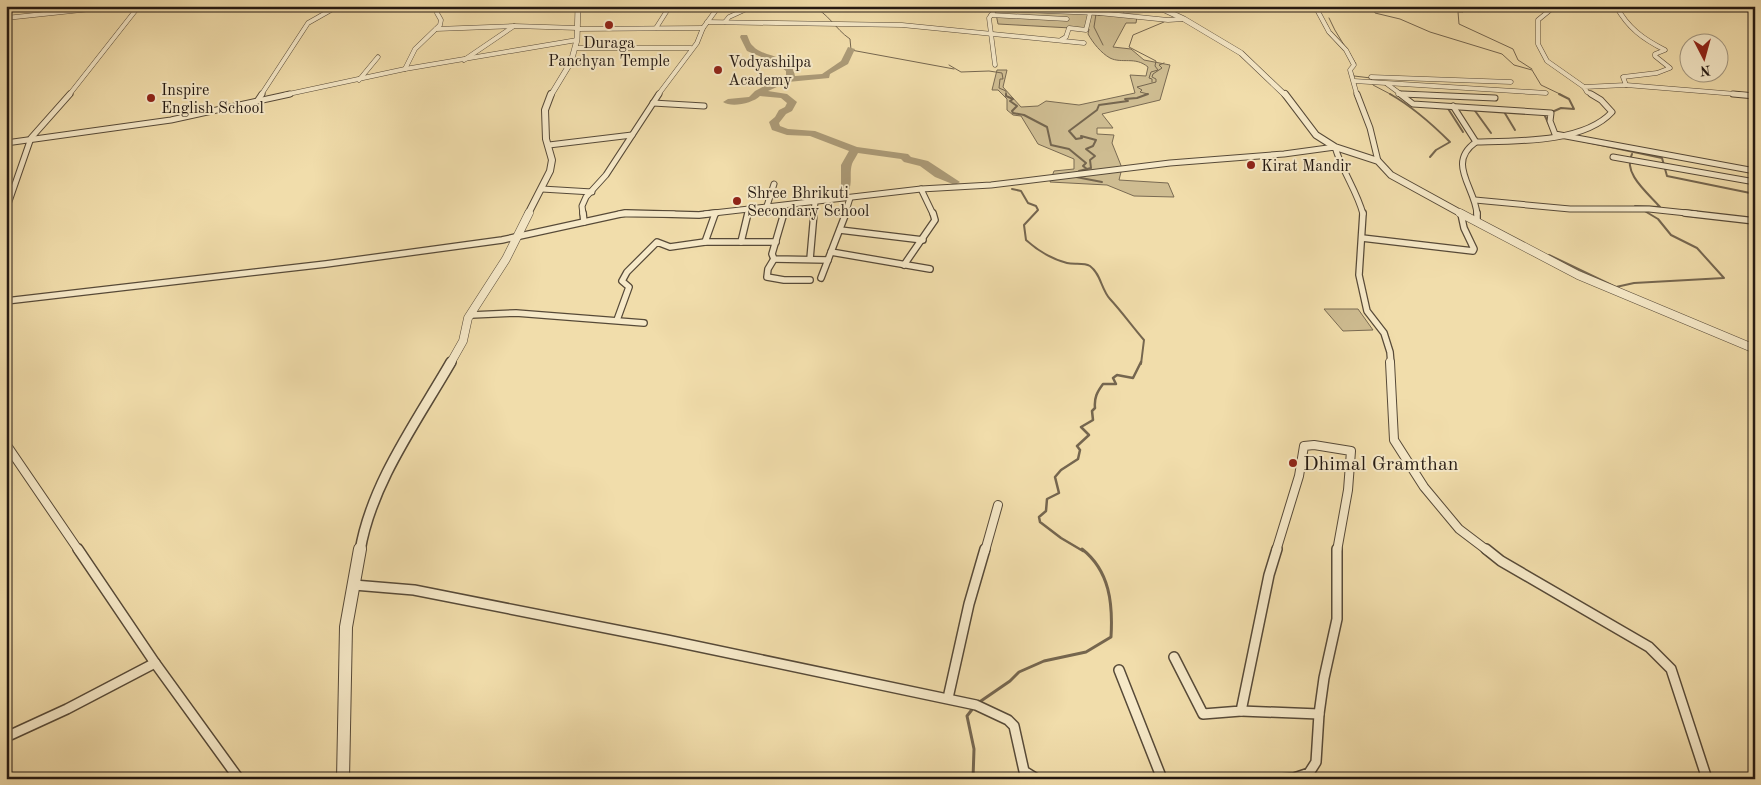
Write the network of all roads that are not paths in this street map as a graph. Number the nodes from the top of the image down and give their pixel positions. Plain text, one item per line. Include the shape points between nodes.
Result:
1 (118, 6) edge
2 (139, 6) edge
3 (338, 6) edge
4 (438, 6) edge
5 (578, 6) edge
6 (670, 6) edge
7 (720, 6) edge
8 (753, 6) edge
9 (1084, 6) edge
10 (1156, 6) edge
11 (1315, 6) edge
12 (1555, 6) edge
13 (1616, 6) edge
14 (1096, 7) edge
15 (996, 8) edge
16 (1124, 8) edge
17 (1026, 10) junction
18 (1164, 10) junction
19 (1090, 13) junction
20 (1099, 14) junction
21 (991, 15) junction
22 (1126, 16) junction
23 (1026, 17) junction
24 (6, 18) edge
25 (1067, 19) dead end
26 (1184, 19) junction
27 (707, 22) junction
28 (725, 22) junction
29 (514, 26) junction
30 (656, 28) junction
31 (703, 28) junction
32 (436, 29) junction
33 (578, 29) junction
34 (991, 34) junction
35 (1061, 40) junction
36 (1084, 43) dead end
37 (576, 44) junction
38 (692, 48) junction
39 (378, 57) dead end
40 (464, 60) junction
41 (995, 64) dead end
42 (405, 69) junction
43 (1352, 78) junction
44 (358, 80) junction
45 (1511, 82) dead end
46 (1387, 84) junction
47 (1626, 85) junction
48 (1584, 87) junction
49 (1546, 93) dead end
50 (1398, 94) junction
51 (1755, 96) edge
52 (1496, 98) dead end
53 (258, 100) junction
54 (653, 103) junction
55 (704, 106) dead end
56 (1453, 106) junction
57 (632, 136) junction
58 (1563, 136) junction
59 (31, 138) junction
60 (1476, 142) junction
61 (6, 143) edge
62 (549, 145) junction
63 (1334, 147) junction
64 (1664, 156) junction
65 (1613, 157) dead end
66 (1378, 161) junction
67 (1668, 167) junction
68 (1755, 171) edge
69 (1755, 182) edge
70 (774, 184) dead end
71 (542, 189) junction
72 (921, 189) junction
73 (592, 192) junction
74 (850, 198) junction
75 (1475, 200) junction
76 (815, 202) junction
77 (784, 206) junction
78 (766, 209) junction
79 (6, 210) edge
80 (749, 210) junction
81 (715, 214) junction
82 (1461, 214) junction
83 (1755, 221) edge
84 (584, 222) junction
85 (1478, 222) junction
86 (840, 230) junction
87 (518, 235) junction
88 (1362, 238) junction
89 (924, 240) junction
90 (705, 242) junction
91 (741, 242) junction
92 (776, 242) junction
93 (832, 252) junction
94 (774, 259) junction
95 (810, 259) junction
96 (828, 260) junction
97 (904, 265) junction
98 (930, 269) dead end
99 (821, 278) dead end
100 (810, 280) dead end
101 (6, 301) edge
102 (471, 315) junction
103 (617, 320) junction
104 (644, 323) dead end
105 (1755, 349) edge
106 (6, 444) edge
107 (998, 505) dead end
108 (354, 585) junction
109 (1174, 657) dead end
110 (156, 663) junction
111 (1119, 670) dead end
112 (948, 698) junction
113 (1241, 711) junction
114 (1319, 714) junction
115 (6, 737) edge
116 (1295, 778) edge
117 (239, 779) edge
118 (343, 779) edge
119 (1037, 779) edge
120 (1162, 779) edge
121 (1282, 779) edge
122 (1706, 779) edge

1 - 24 street
2 - 59 street via 64,102
3 - 53 street via 308,23
4 - 32 street via 441,20
5 - 33 street
6 - 30 street
7 - 27 street
8 - 28 street
9 - 14 street
10 - 18 street
11 - 43 street via 1330,33 1351,57 1354,65 1350,70
12 - 48 street via 1538,20 1538,44 1547,61
13 - 47 street via 1638,37 1665,50 1655,56 1670,68 1623,77
14 - 20 street
15 - 17 street
15 - 21 street
16 - 18 street
16 - 22 street
17 - 19 street
17 - 23 street
18 - 26 street
19 - 20 street
19 - 35 street via 1086,30 1069,28
20 - 22 street
21 - 23 street
21 - 34 street
22 - 26 street
23 - 25 street
26 - 63 street via 1241,53 1284,92 1309,128
27 - 28 street
27 - 31 street
28 - 34 street via 902,25
29 - 32 street
29 - 33 street
29 - 40 street
30 - 31 street
30 - 33 street
31 - 38 street
32 - 42 street via 415,49
33 - 37 street
34 - 35 street
34 - 41 street
35 - 36 street
37 - 38 street via 628,49
37 - 40 street
37 - 62 street via 571,62 554,88 545,110
38 - 54 street
39 - 44 street
40 - 42 street
42 - 44 street
43 - 45 street
43 - 46 street
43 - 66 street
44 - 53 street
46 - 49 street
46 - 50 street
47 - 48 street
47 - 51 street
48 - 58 street via 1612,112 1588,129
50 - 52 street
50 - 56 street via 1412,104
53 - 59 street via 171,120
54 - 55 street
54 - 57 street
56 - 58 street via 1551,113 1555,134
56 - 60 street
57 - 62 street
57 - 73 street
58 - 60 street
58 - 64 street
59 - 61 street
59 - 79 street
60 - 75 street via 1462,154 1462,166
62 - 71 street via 552,160
63 - 66 street
63 - 72 street via 1000,184
63 - 88 street via 1363,213
64 - 67 street
64 - 68 street
65 - 67 street
66 - 82 street via 1391,175
67 - 69 street
70 - 78 street
71 - 73 street
71 - 87 street
72 - 74 street
72 - 89 street via 935,220
73 - 84 street via 582,206
74 - 76 street
74 - 86 street
75 - 83 street via 1570,209 1649,209
75 - 85 street
76 - 77 street
76 - 95 street
77 - 78 street
77 - 92 street
78 - 80 street
80 - 81 street
80 - 91 street
81 - 84 street via 625,213
81 - 90 street
82 - 85 street
82 - 88 street via 1473,251
84 - 87 street
85 - 105 street via 1578,275
86 - 89 street
86 - 93 street
87 - 101 street via 391,256
87 - 102 street
88 - 122 street via 1359,275 1367,311 1384,333 1390,352 1394,440 1411,468 1459,529 1501,561 1649,646 1671,669
89 - 97 street
90 - 91 street
90 - 103 street via 670,246 657,242 622,280 629,287
91 - 92 street
92 - 94 street via 772,254
93 - 96 street
93 - 97 street
94 - 95 street
94 - 100 street via 767,277
95 - 96 street
96 - 99 street
97 - 98 street
102 - 103 street via 516,313
102 - 108 street via 463,341 378,490 363,530
103 - 104 street
106 - 110 street
107 - 112 street via 969,604
108 - 112 street via 414,590
108 - 118 street via 346,627
109 - 113 street via 1203,714
110 - 115 street
110 - 117 street
111 - 120 street
112 - 119 street via 976,705 1008,720 1014,726 1024,772
113 - 114 street
113 - 114 street via 1269,575 1300,476 1304,446 1314,445 1351,451 1337,552 1337,619
114 - 116 street via 1316,762 1309,773
116 - 121 street

